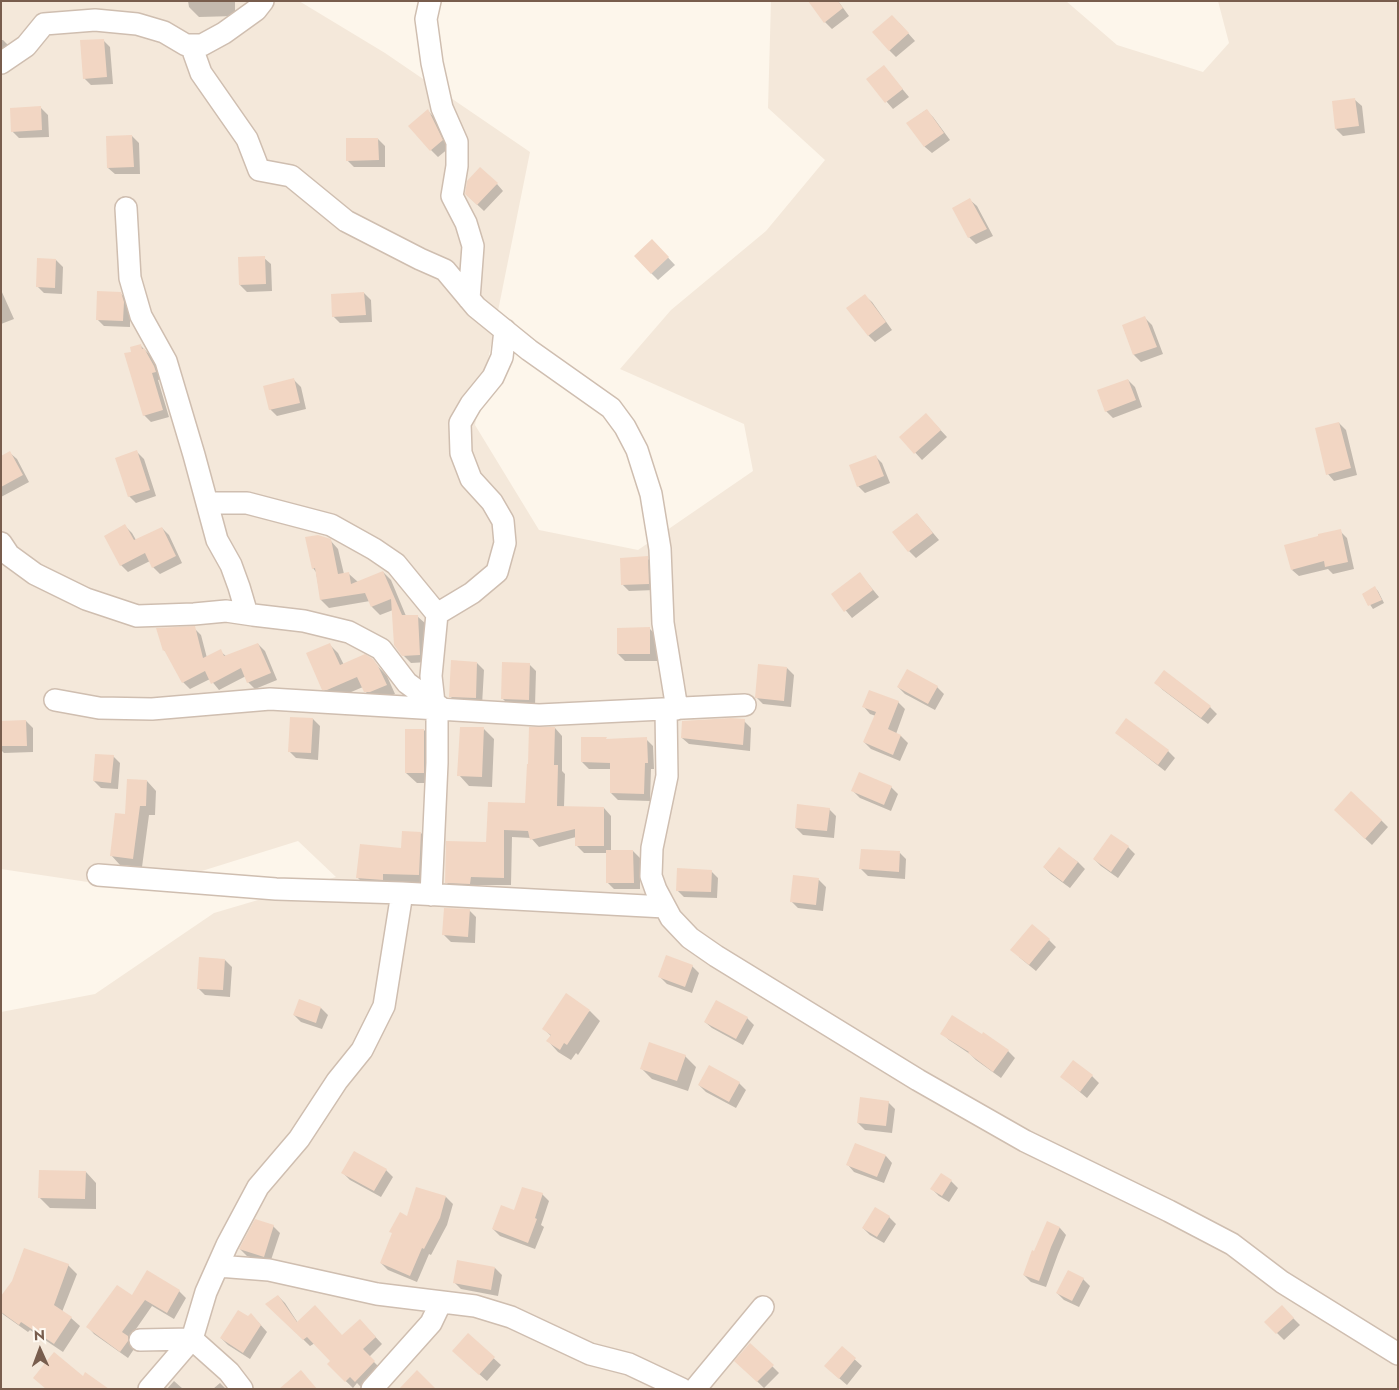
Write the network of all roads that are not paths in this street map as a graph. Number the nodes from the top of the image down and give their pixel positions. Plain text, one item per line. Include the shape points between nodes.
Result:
1 (263, 1) edge
2 (430, 1) edge
3 (191, 45) junction
4 (1, 63) edge
5 (126, 208) dead end
6 (469, 299) junction
7 (505, 330) junction
8 (207, 503) junction
9 (1, 544) edge
10 (247, 614) junction
11 (436, 614) junction
12 (55, 700) dead end
13 (745, 706) dead end
14 (438, 707) junction
15 (671, 709) junction
16 (98, 874) dead end
17 (402, 893) junction
18 (431, 895) junction
19 (665, 907) junction
20 (218, 1266) junction
21 (441, 1302) junction
22 (763, 1307) dead end
23 (192, 1339) junction
24 (140, 1340) dead end
25 (1398, 1354) edge
26 (149, 1389) edge
27 (242, 1389) edge
28 (372, 1389) edge
29 (682, 1389) edge
30 (695, 1389) edge

1 - 3 street via 256,10 224,33 202,45
2 - 6 street via 426,19 432,63 442,108 457,142 452,196 466,223 472,246
3 - 4 street via 137,24 95,20 44,24 26,46
3 - 6 street via 201,73 247,139 259,170 291,176 346,221 445,270
5 - 8 street via 130,278 140,316 166,362
6 - 7 street
7 - 11 street via 502,357 493,377 460,423 461,453 471,479 492,502 503,521 505,543 497,572 472,593
7 - 15 street via 611,408 637,450 651,494 660,548
8 - 10 street via 217,540 231,565
8 - 11 street via 247,503 331,525 396,564
9 - 10 street via 9,555 35,574 86,599 137,616 226,611
10 - 14 street via 304,621 349,632 381,649 407,683
11 - 14 street via 431,676
12 - 14 street via 99,708 152,709 270,699
13 - 15 street
14 - 15 street via 539,715
14 - 18 street
15 - 19 street via 667,776 652,848 651,876
16 - 17 street via 276,888
17 - 18 street
17 - 20 street via 384,1006 362,1050 299,1139 258,1187
18 - 19 street
19 - 25 street via 690,938 716,956 910,1075 1024,1141 1232,1244 1282,1282
20 - 21 street via 268,1270 377,1294
20 - 23 street via 206,1292
21 - 28 street via 430,1323
21 - 29 street via 475,1306 511,1317 590,1354 629,1364
22 - 30 street
23 - 24 street
23 - 26 street
23 - 27 street via 229,1372

